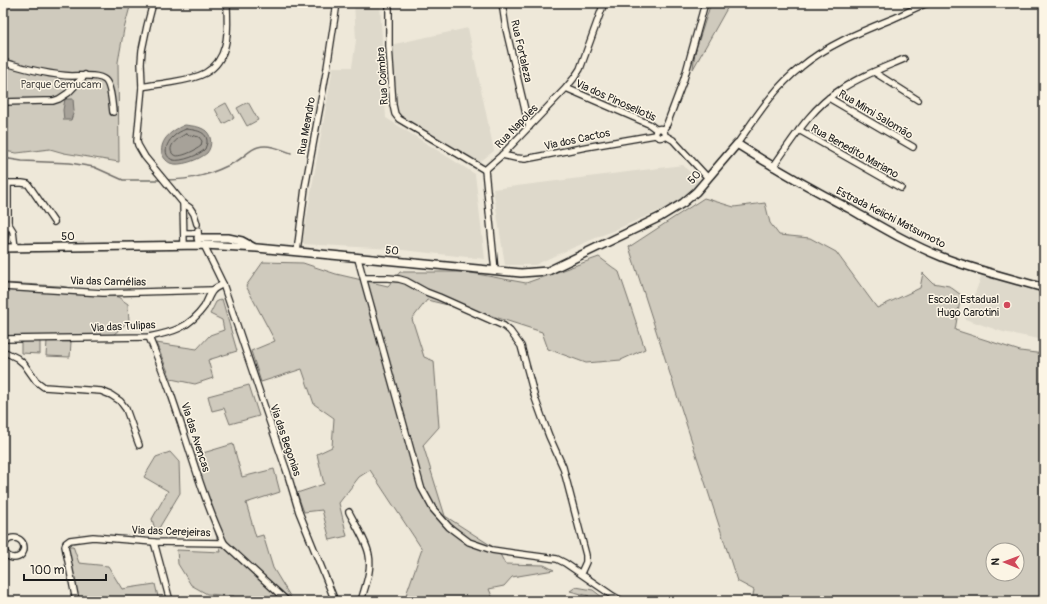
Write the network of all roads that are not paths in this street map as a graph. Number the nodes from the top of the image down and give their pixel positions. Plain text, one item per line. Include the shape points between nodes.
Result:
1 (153, 3) edge
2 (227, 3) edge
3 (336, 3) edge
4 (389, 3) edge
5 (502, 3) edge
6 (604, 3) edge
7 (705, 3) edge
8 (928, 3) edge
9 (904, 59) dead end
10 (3, 62) edge
11 (874, 72) junction
12 (85, 75) junction
13 (142, 87) junction
14 (566, 88) junction
15 (829, 98) junction
16 (918, 100) dead end
17 (3, 102) edge
18 (113, 112) dead end
19 (529, 127) junction
20 (799, 130) junction
21 (656, 132) junction
22 (664, 132) junction
23 (737, 144) junction
24 (913, 148) dead end
25 (502, 155) junction
26 (773, 167) junction
27 (485, 170) junction
28 (708, 178) junction
29 (5, 183) edge
30 (901, 188) dead end
31 (183, 203) junction
32 (54, 222) dead end
33 (8, 223) junction
34 (184, 233) junction
35 (199, 236) junction
36 (184, 245) junction
37 (4, 248) edge
38 (15, 248) junction
39 (297, 252) junction
40 (358, 258) junction
41 (495, 270) junction
42 (364, 278) junction
43 (223, 284) junction
44 (3, 287) edge
45 (1044, 288) edge
46 (213, 290) junction
47 (149, 337) junction
48 (6, 340) dead end
49 (3, 350) edge
50 (139, 445) dead end
51 (349, 512) dead end
52 (5, 540) edge
53 (154, 542) junction
54 (224, 543) junction
55 (4, 549) edge
56 (11, 558) junction
57 (3, 559) edge
58 (581, 573) junction
59 (76, 601) edge
60 (170, 601) edge
61 (287, 601) edge
62 (336, 601) edge
63 (361, 601) edge
64 (622, 601) edge

1 - 13 street via 142,50
2 - 13 street via 225,47 210,70 194,78
3 - 39 street, Rua Meandro
4 - 27 street, Rua Coimbra via 389,46 395,114
5 - 19 street, Rua Fortaleza
6 - 14 street, Rua Napoles via 580,69
7 - 22 street via 684,79
8 - 23 street via 858,33 805,64 770,97
9 - 11 street
10 - 12 street via 43,73
11 - 15 street
11 - 16 street
12 - 17 street via 59,99
12 - 18 street via 99,77 107,82
13 - 31 street via 138,146
14 - 19 street, Rua Napoles
14 - 21 street, Via dos Pinoseliotis via 649,124
15 - 20 street
15 - 24 street, Rua Mimi Salomão
19 - 25 street, Rua Napoles
20 - 26 street
20 - 30 street, Rua Benedito Mariano
21 - 22 street via 660,128
21 - 22 street via 660,138
21 - 25 street, Via dos Cactos via 536,158
22 - 28 street, Via dos Pinoseliotis
23 - 26 main road, Estrada Keiichi Matsumoto
23 - 28 main road, 50
25 - 27 street, Rua Napoles
26 - 45 main road, Estrada Keiichi Matsumoto via 941,256
27 - 41 street
28 - 41 main road, 50 via 683,203 660,217 548,271 521,273
29 - 32 street via 28,184
29 - 33 street
31 - 34 street
31 - 35 street via 194,214
33 - 37 street
33 - 38 street via 13,231
34 - 35 street
34 - 36 street
35 - 36 main road, 50
35 - 39 main road, 50 via 257,248
35 - 43 street
36 - 38 main road, 50
37 - 38 main road, 50
39 - 40 main road, 50
40 - 41 main road, 50
40 - 42 street
42 - 58 street via 421,487 433,509 449,527 469,542 492,550 557,559
42 - 58 street via 406,281 504,326 521,346 535,398 565,474 586,555
43 - 46 street, Via das Tulipas
43 - 62 street, Via das Begonias via 299,512
44 - 46 street, Via das Camélias via 103,293
46 - 47 street, Via das Tulipas via 205,305 188,324 177,330
47 - 48 street, Via das Tulipas
47 - 54 street, Via das Avencas
49 - 50 street via 24,364 36,381 44,387 101,391 120,401 126,408
51 - 63 street via 369,554 369,571
52 - 55 street
52 - 56 street via 19,540 24,547 21,556
53 - 54 street, Via das Cerejeiras
53 - 59 street, Via das Cerejeiras via 93,537 67,541 65,551
53 - 60 street
54 - 61 street, Via das Cerejeiras
55 - 56 street
56 - 57 street
58 - 64 street

